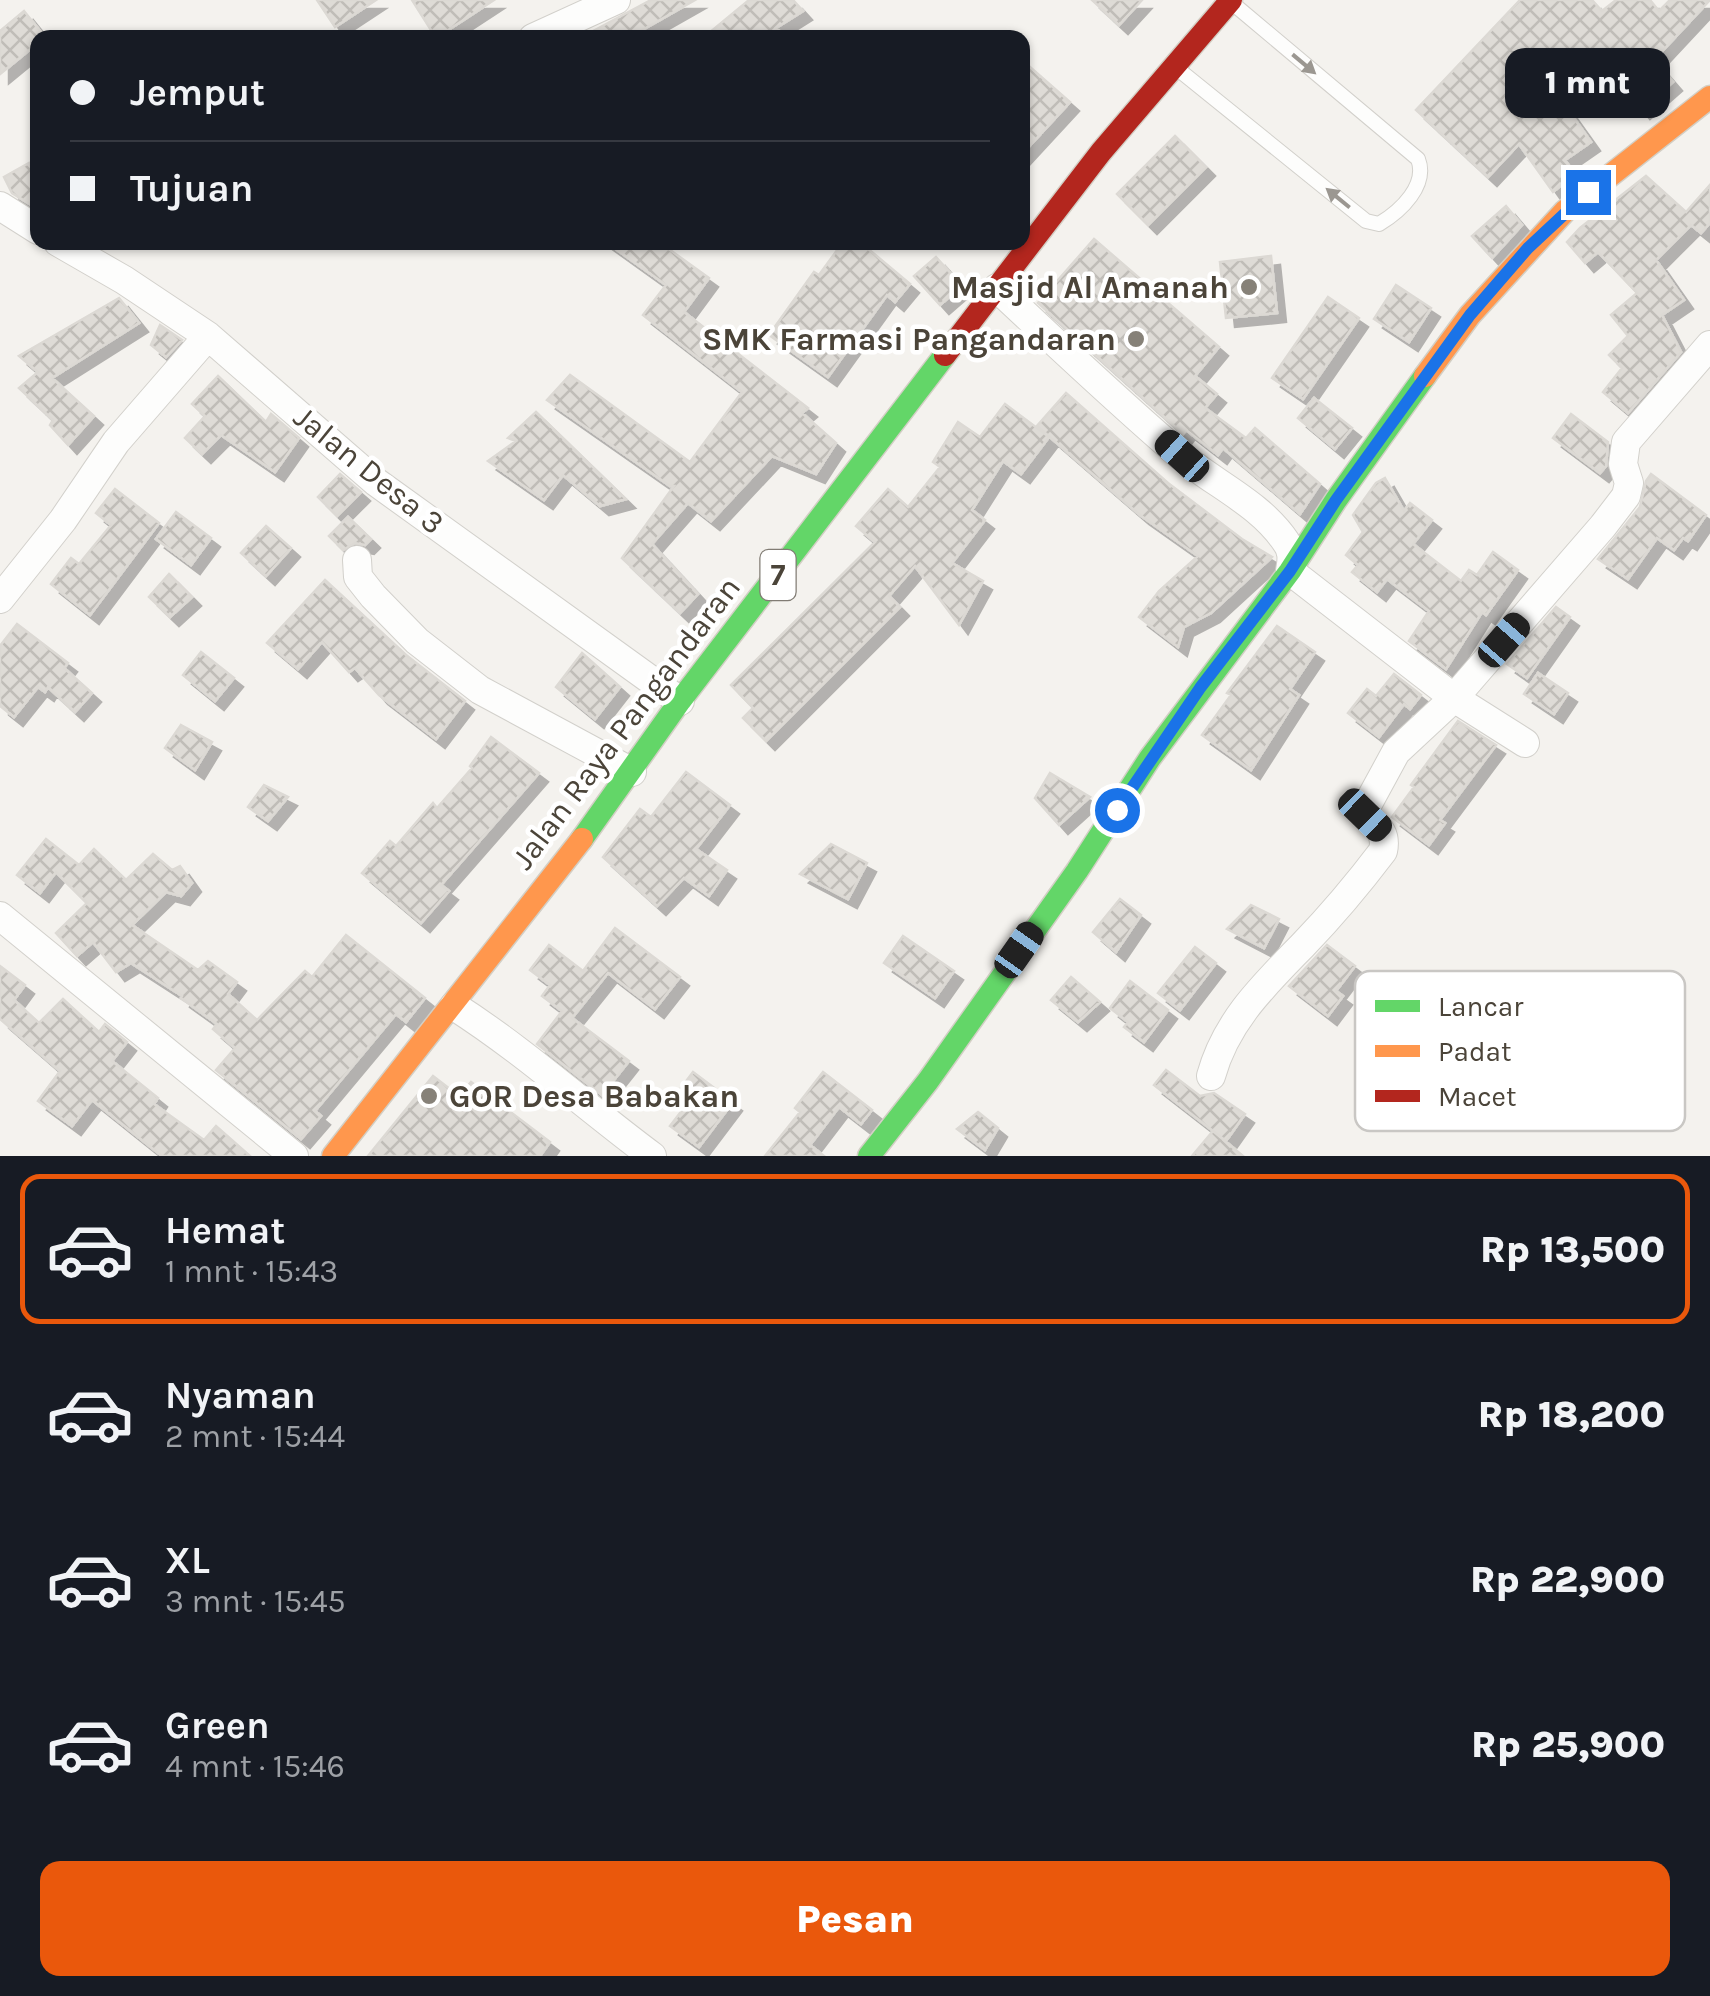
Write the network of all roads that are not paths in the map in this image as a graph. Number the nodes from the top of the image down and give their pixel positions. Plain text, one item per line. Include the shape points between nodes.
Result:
1 (616, 0) edge
2 (1230, 1) edge
3 (550, 30) edge
4 (1174, 67) junction
5 (1710, 96) edge
6 (0, 206) edge
7 (30, 225) edge
8 (1030, 245) edge
9 (72, 250) edge
10 (1026, 250) edge
11 (997, 288) junction
12 (208, 336) junction
13 (1710, 346) edge
14 (357, 560) dead end
15 (1290, 571) junction
16 (0, 599) edge
17 (1454, 698) junction
18 (680, 701) junction
19 (1525, 743) dead end
20 (632, 772) junction
21 (0, 916) edge
22 (454, 1006) junction
23 (1210, 1076) dead end
24 (294, 1156) edge
25 (333, 1156) edge
26 (652, 1156) edge
27 (869, 1156) edge

1 - 3 street
2 - 4 main road, Jalan Raya Pangandaran / 7
2 -> 4 lane via 1418,159 1420,182 1389,218 1379,224 1366,220
4 - 8 main road, Jalan Raya Pangandaran / 7
5 - 15 main road via 1528,248 1410,395
6 - 7 street
9 - 12 street, Jalan Desa 3
10 - 11 main road, Jalan Raya Pangandaran / 7
11 - 15 street via 1182,456 1270,523 1289,545
11 - 18 main road, Jalan Raya Pangandaran / 7
12 - 16 street via 116,442
12 - 18 street, Jalan Desa 3 via 376,482
13 - 17 street via 1626,442 1626,496
14 - 20 street via 358,576 373,596 480,690
15 - 17 street
15 - 27 main road
17 - 19 street
17 - 23 street via 1396,752 1368,798 1365,815 1382,832 1384,852 1270,974 1217,1052
18 - 20 main road, Jalan Raya Pangandaran / 7
20 - 22 main road, Jalan Raya Pangandaran / 7
21 - 24 street
22 - 25 main road, Jalan Raya Pangandaran / 7
22 - 26 street

